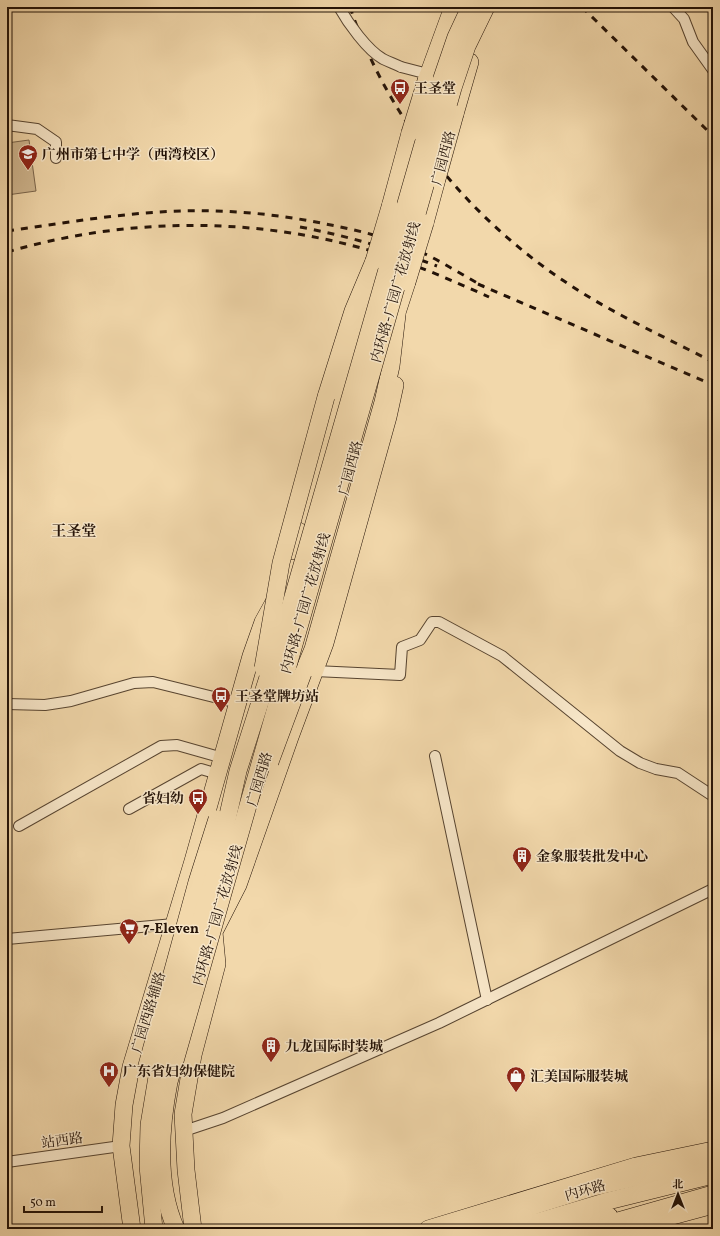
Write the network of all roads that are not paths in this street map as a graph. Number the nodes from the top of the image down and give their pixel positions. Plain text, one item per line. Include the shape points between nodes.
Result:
1 (339, 7) edge
2 (453, 7) edge
3 (470, 7) edge
4 (486, 7) edge
5 (494, 7) edge
6 (673, 7) edge
7 (713, 70) edge
8 (427, 77) junction
9 (7, 125) edge
10 (56, 158) dead end
11 (374, 261) junction
12 (397, 315) junction
13 (293, 568) junction
14 (297, 656) junction
15 (315, 670) junction
16 (7, 704) edge
17 (238, 704) junction
18 (300, 708) junction
19 (255, 716) junction
20 (435, 756) dead end
21 (223, 758) junction
22 (238, 771) junction
23 (218, 774) junction
24 (713, 796) edge
25 (129, 809) dead end
26 (19, 826) dead end
27 (231, 867) junction
28 (713, 889) edge
29 (184, 892) junction
30 (174, 924) junction
31 (214, 932) junction
32 (7, 939) edge
33 (487, 1000) junction
34 (184, 1131) junction
35 (121, 1146) junction
36 (713, 1150) edge
37 (713, 1160) edge
38 (7, 1162) edge
39 (713, 1168) edge
40 (713, 1175) edge
41 (713, 1184) edge
42 (713, 1189) edge
43 (713, 1194) edge
44 (713, 1205) edge
45 (454, 1226) edge
46 (132, 1229) edge
47 (145, 1229) edge
48 (154, 1229) edge
49 (176, 1229) edge
50 (193, 1229) edge
51 (428, 1229) edge
52 (492, 1229) edge
53 (514, 1229) edge
54 (556, 1229) edge
55 (590, 1229) edge
56 (624, 1229) edge

1 - 8 street, bridge via 356,32 382,59
2 - 8 main road, 广园西路
3 - 19 main road, 内环路-广园广花放射线, bridge via 456,37 442,78 286,621
4 - 27 main road, 内环路-广园广花放射线, bridge via 467,46 449,102
5 - 12 main road, 广园西路, bridge via 472,55
6 - 7 street via 684,18 693,42
8 - 11 main road, 广园西路, bridge
9 - 10 street via 36,129 56,142
11 - 13 main road, 广园西路 via 362,320
11 - 19 main road, bridge via 353,311 326,397 281,563
12 - 14 main road, 广园西路 via 376,374
12 - 15 main road via 398,357 394,393 325,643
12 - 27 main road, bridge via 391,366 313,649
13 - 17 main road, 广园西路辅路 via 263,622
13 - 29 main road, 广园西路 via 203,897
14 - 18 main road
14 - 31 main road, 广园西路
15 - 18 main road
15 - 24 street via 400,675 402,647 420,640 432,622 439,622 502,656 620,751 640,763 678,773
16 - 17 street via 45,705 71,701 134,683 153,682
17 - 21 main road, 广园西路辅路
18 - 31 main road via 238,885
19 - 22 main road, 内环路-广园广花放射线, bridge
20 - 33 street
21 - 23 main road, 广园西路辅路
21 - 26 street via 177,745 161,746
22 - 47 main road, bridge via 220,811 205,855 145,1076 137,1134 137,1161
22 - 48 main road, 内环路-广园广花放射线, bridge via 216,868 154,1085 148,1142
23 - 25 street via 201,769
23 - 29 main road, 广园西路辅路
27 - 49 main road, 内环路-广园广花放射线, bridge via 171,1074 165,1103 162,1145 164,1186
28 - 33 street
29 - 30 main road, 广园西路辅路
30 - 32 street
30 - 35 main road, 广园西路辅路 via 131,1067 124,1105
31 - 34 main road via 217,964 186,1092
33 - 34 street via 341,1067 223,1118
34 - 50 main road
35 - 38 street, 站西路
35 - 46 main road, 广园西路辅路
36 - 45 main road via 636,1166
37 - 45 main road, 内环路 via 594,1187
39 - 52 main road via 622,1190
40 - 53 main road via 608,1201
41 - 54 main road, 内环路
42 - 54 main road
43 - 55 main road
44 - 56 main road
45 - 51 main road

